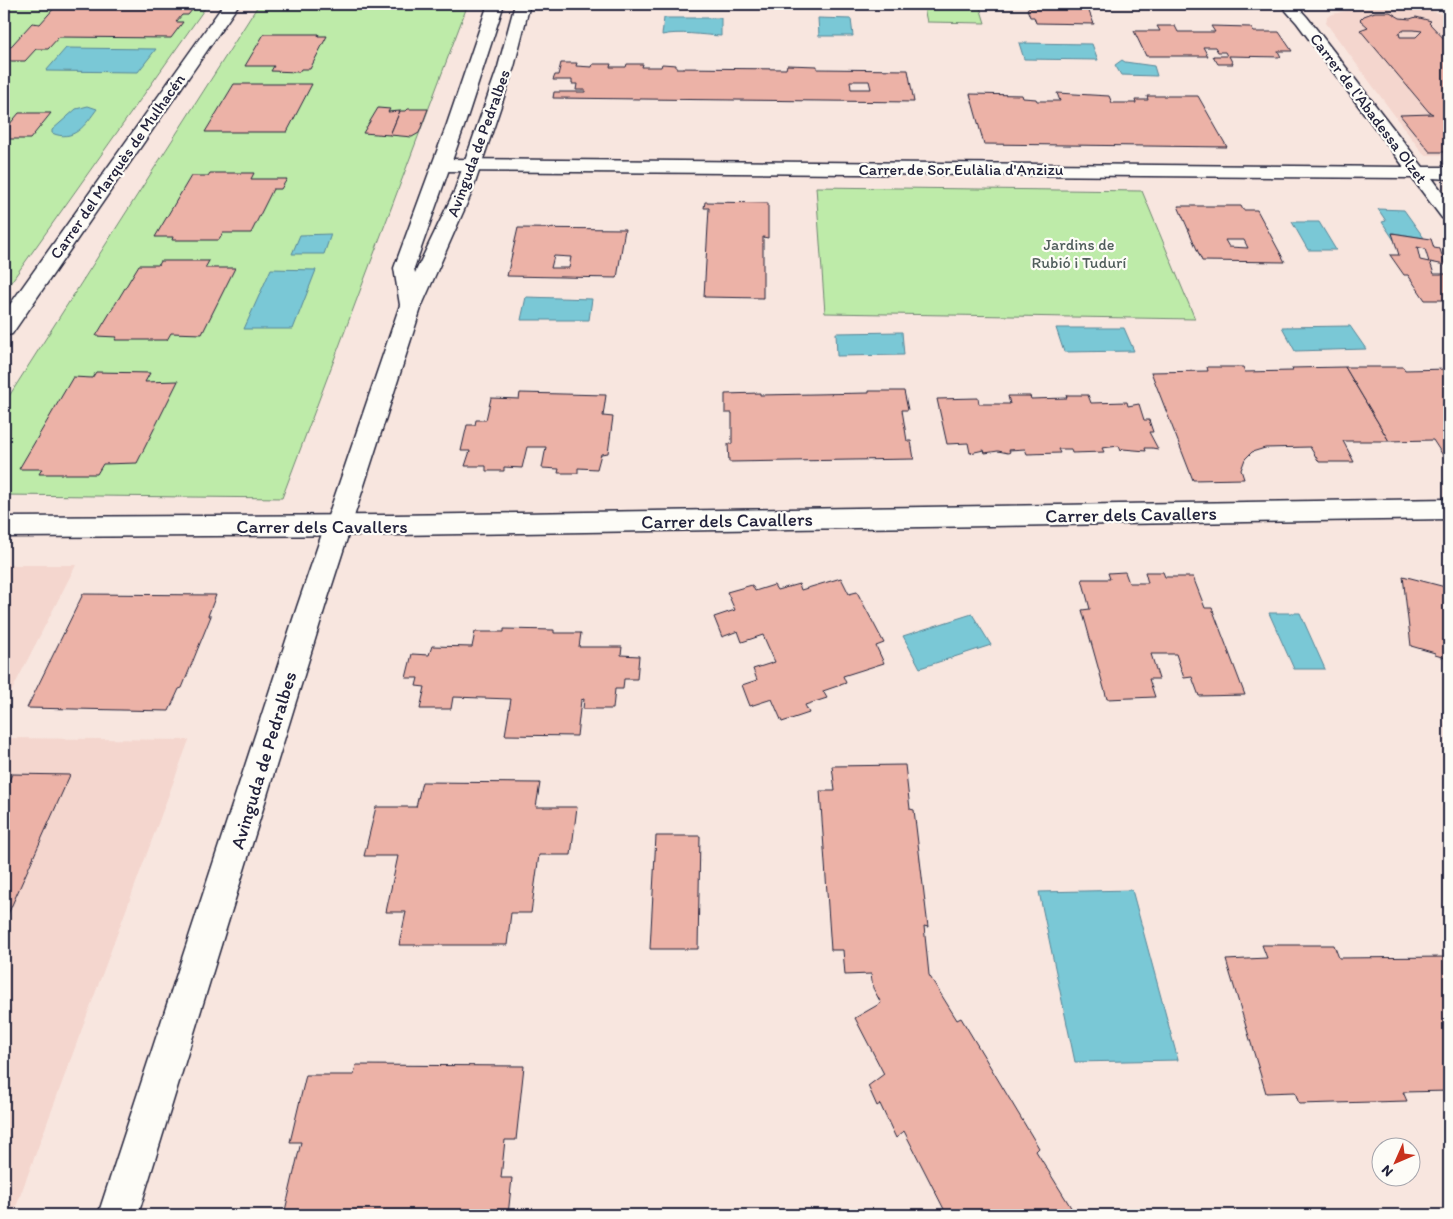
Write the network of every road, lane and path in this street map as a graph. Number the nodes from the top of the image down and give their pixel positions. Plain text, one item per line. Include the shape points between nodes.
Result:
1 (231, 4) edge
2 (496, 4) edge
3 (523, 4) edge
4 (1287, 4) edge
5 (441, 165) junction
6 (472, 165) junction
7 (1419, 173) junction
8 (1449, 173) edge
9 (1449, 214) edge
10 (411, 305) junction
11 (4, 329) edge
12 (1449, 509) edge
13 (339, 526) junction
14 (4, 527) edge
15 (118, 1215) edge

1 - 11 street, Carrer del Marquès de Mulhacén
2 - 5 street, Avinguda de Pedralbes
3 - 6 street, Avinguda de Pedralbes via 506,67
4 - 7 street, Carrer de l'Abadessa Olzet
5 - 6 street, Carrer de Sor Eulàlia d'Anzizu
5 - 10 street, Avinguda de Pedralbes via 404,268
6 - 7 street, Carrer de Sor Eulàlia d'Anzizu
6 - 10 street, Avinguda de Pedralbes via 463,192
7 - 8 street, Carrer de Sor Eulàlia d'Anzizu
7 - 9 street, Carrer de l'Abadessa Olzet
10 - 13 street, Avinguda de Pedralbes
12 - 13 street, Carrer dels Cavallers
13 - 14 street, Carrer dels Cavallers
13 - 15 street, Avinguda de Pedralbes

